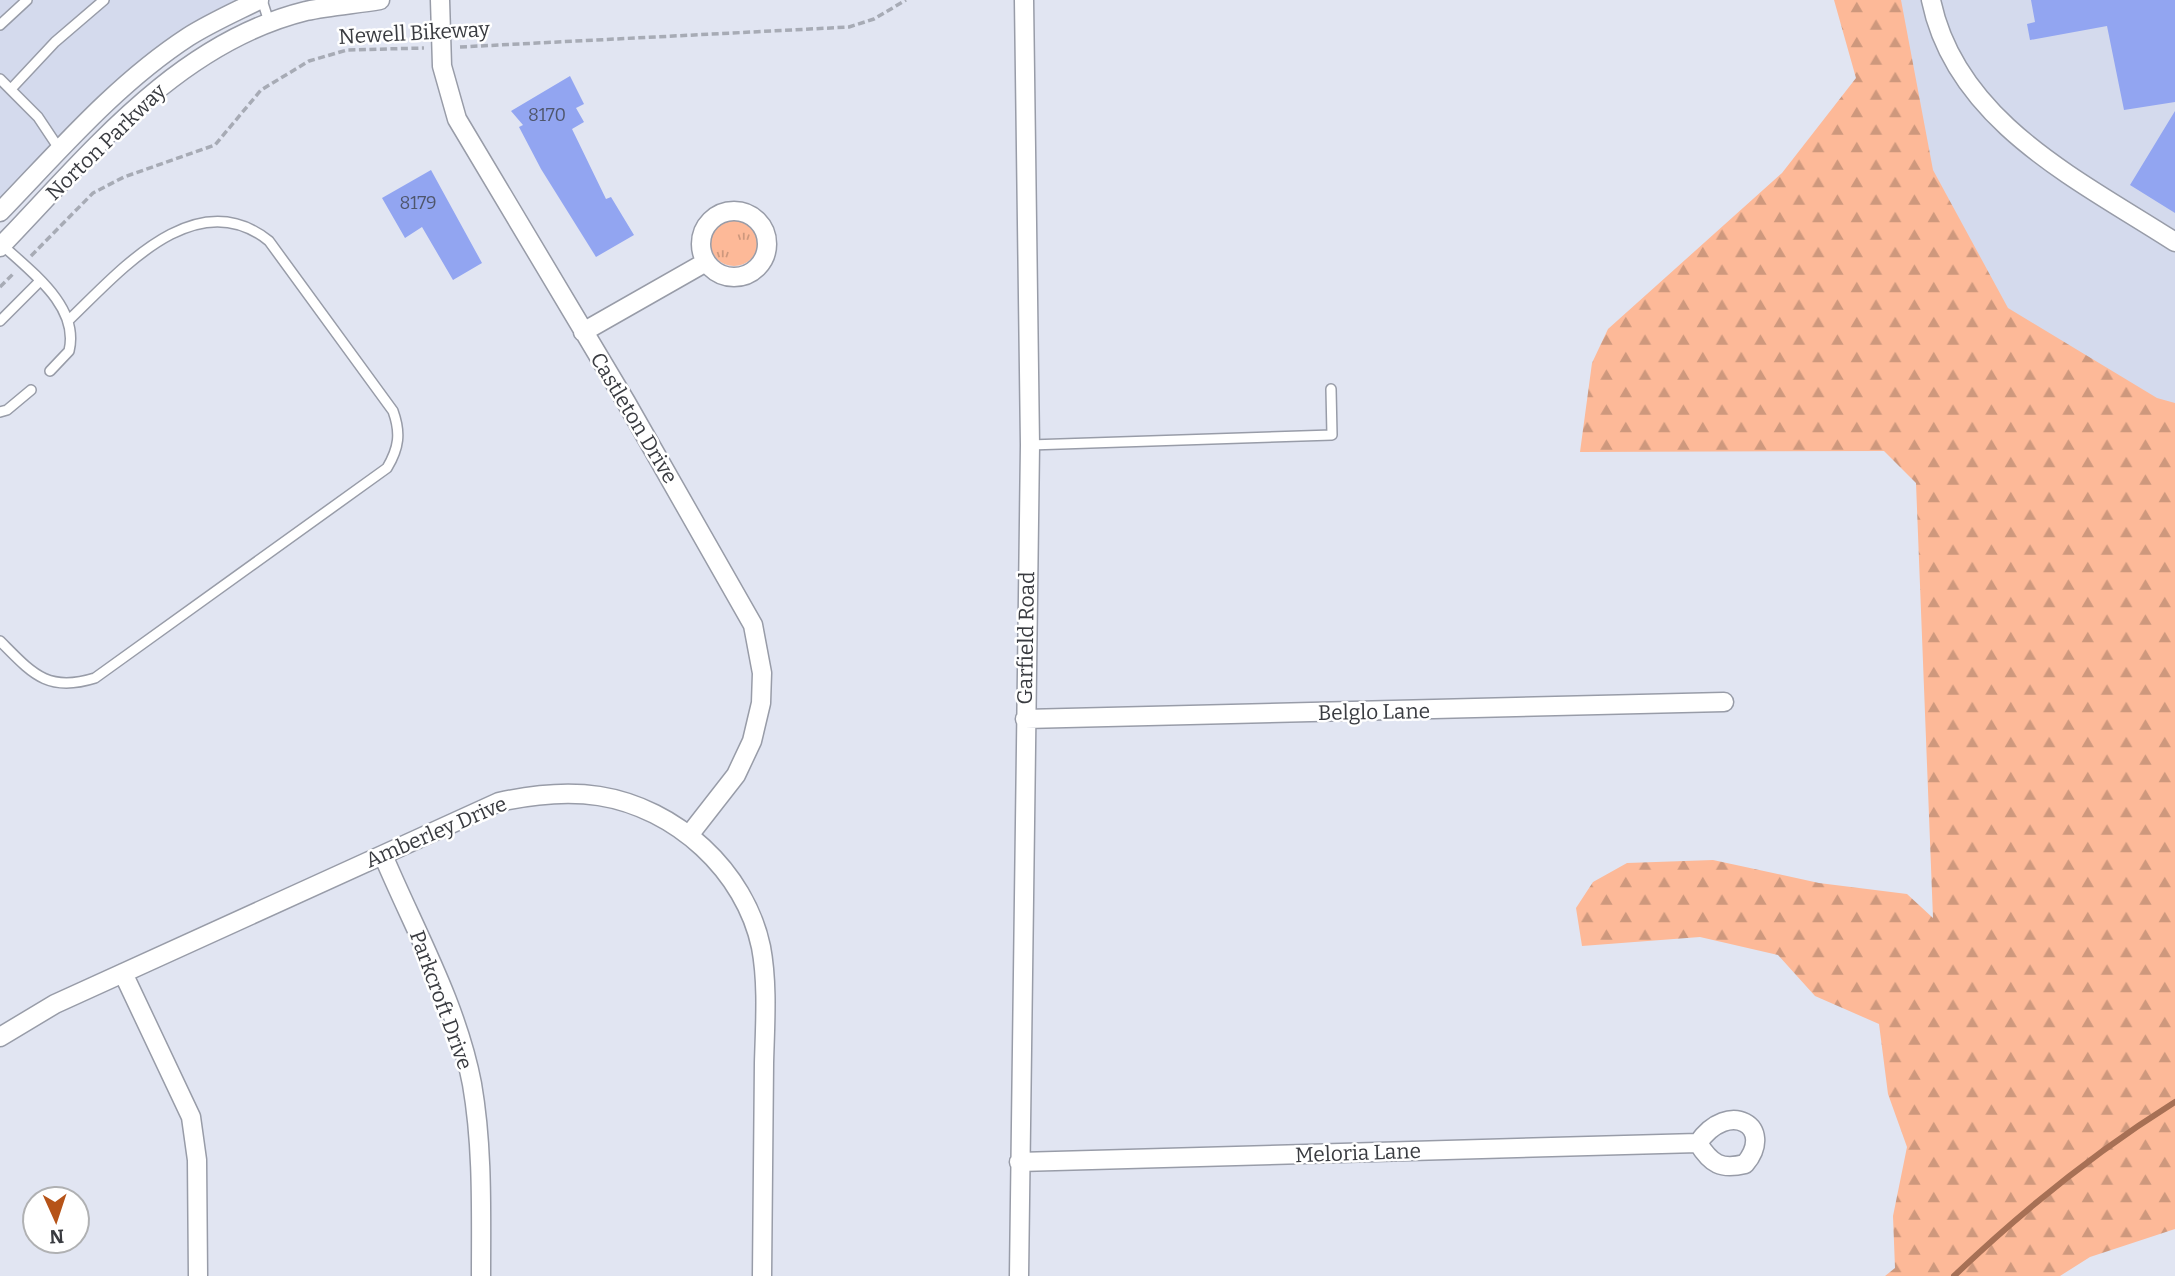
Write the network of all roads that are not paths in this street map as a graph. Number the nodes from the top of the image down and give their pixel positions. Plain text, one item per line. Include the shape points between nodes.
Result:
1 (27, 0) edge
2 (104, 0) edge
3 (260, 0) edge
4 (380, 0) edge
5 (440, 0) edge
6 (1024, 0) edge
7 (1931, 0) edge
8 (0, 25) edge
9 (270, 25) junction
10 (0, 79) edge
11 (11, 89) junction
12 (60, 150) junction
13 (0, 212) edge
14 (2175, 242) edge
15 (1, 245) edge
16 (706, 262) dead end
17 (39, 282) junction
18 (70, 319) junction
19 (0, 321) edge
20 (583, 332) junction
21 (50, 371) dead end
22 (1331, 389) dead end
23 (31, 390) dead end
24 (0, 412) edge
25 (1030, 445) junction
26 (0, 641) edge
27 (1724, 702) dead end
28 (1025, 719) junction
29 (690, 834) junction
30 (383, 855) junction
31 (123, 973) junction
32 (0, 1037) edge
33 (1698, 1143) dead end
34 (1019, 1162) junction
35 (198, 1276) edge
36 (481, 1276) edge
37 (762, 1276) edge
38 (1019, 1276) edge

1 - 8 lane
2 - 11 lane via 55,42
3 - 9 lane
3 - 12 street, Norton Parkway via 189,37 142,71
4 - 9 street, Norton Parkway via 305,12
5 - 20 street, Castleton Drive via 444,78 457,119
6 - 25 street, Garfield Road
7 - 14 street via 1947,48 1992,115 2050,162
9 - 15 street, Norton Parkway via 208,54 138,105
10 - 11 lane
11 - 12 lane via 38,117
12 - 13 street, Norton Parkway
15 - 17 lane
16 - 20 street
17 - 18 lane
17 - 19 lane
18 - 21 lane via 69,351
18 - 26 lane via 162,237 205,221 236,222 269,241 393,411 398,448 387,468 95,678 67,685 44,680
20 - 29 street, Castleton Drive via 748,613 759,649 761,703 752,741 736,775
22 - 25 lane via 1332,435
23 - 24 lane
25 - 28 street, Garfield Road
27 - 28 street, Belglo Lane
28 - 34 street, Garfield Road
29 - 30 street, Amberley Drive via 653,814 601,796 553,795 499,802
29 - 37 street, Amberley Drive via 725,870 744,900 760,945 765,992
30 - 31 street, Amberley Drive
30 - 36 street, Parkcroft Drive via 443,994 471,1082 480,1166
31 - 32 street, Amberley Drive via 55,1004
31 - 35 street via 191,1117 197,1160
33 - 34 street, Meloria Lane
34 - 38 street, Garfield Road

